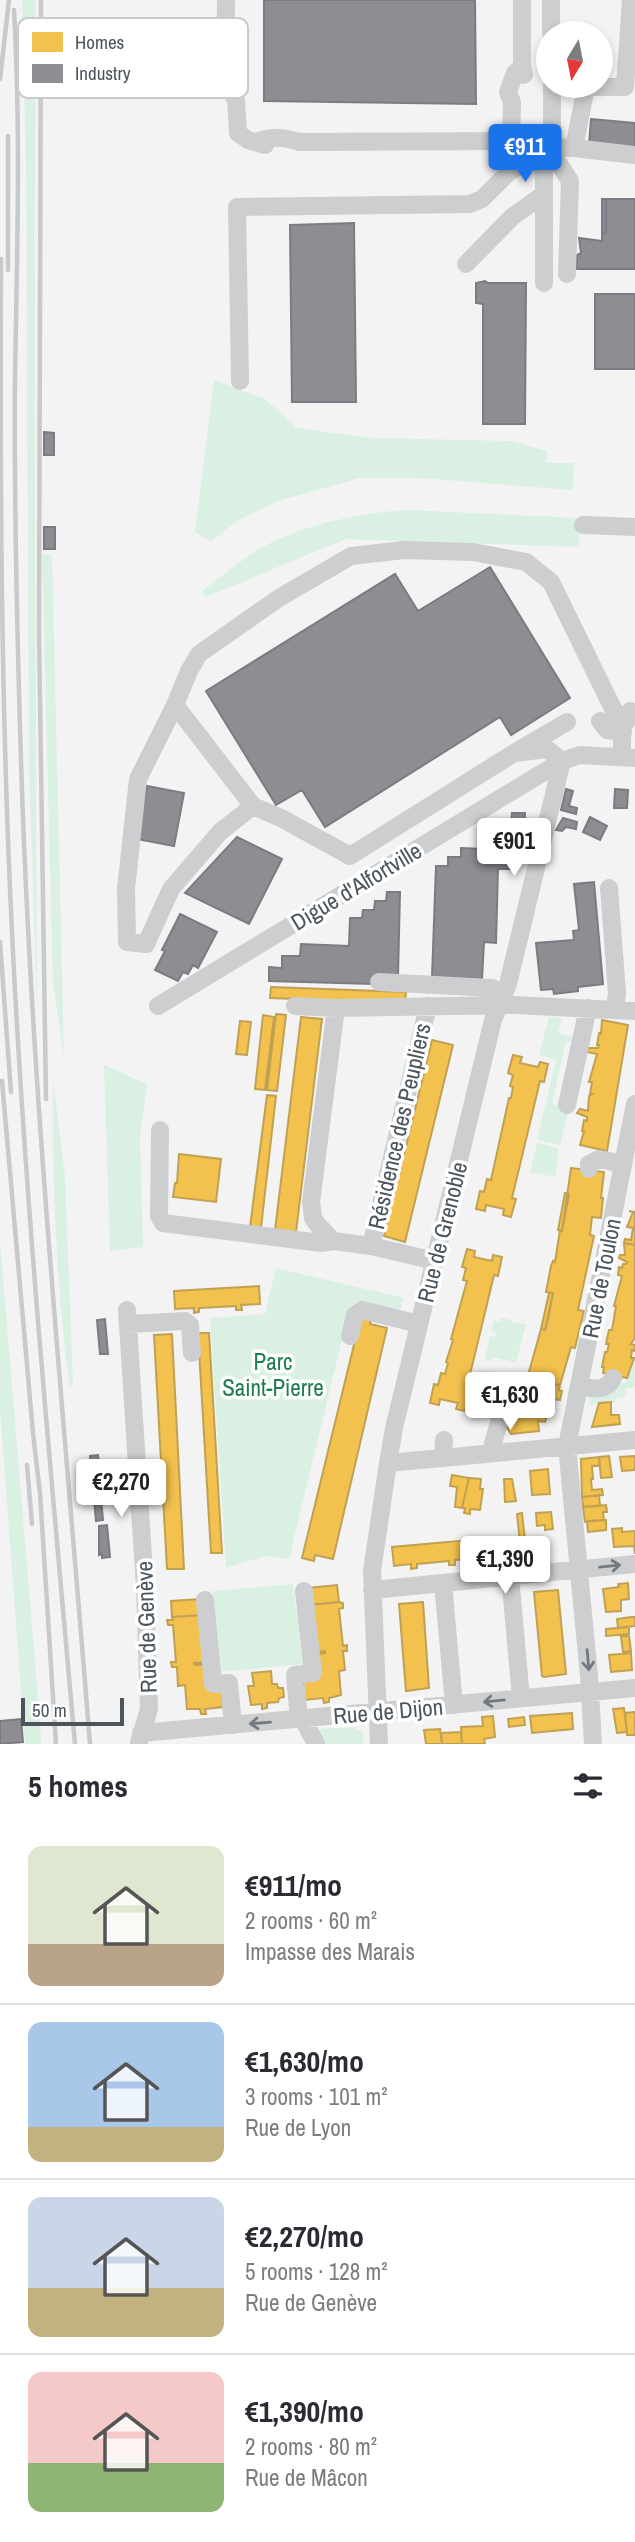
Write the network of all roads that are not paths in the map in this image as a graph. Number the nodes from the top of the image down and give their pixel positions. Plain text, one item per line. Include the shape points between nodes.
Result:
1 (226, 0) edge
2 (522, 0) edge
3 (551, 0) edge
4 (631, 0) edge
5 (226, 18) edge
6 (551, 21) edge
7 (235, 98) edge
8 (552, 98) edge
9 (511, 141) junction
10 (550, 148) junction
11 (574, 148) junction
12 (635, 155) edge
13 (544, 194) junction
14 (466, 264) dead end
15 (567, 274) dead end
16 (544, 283) dead end
17 (240, 381) dead end
18 (583, 525) dead end
19 (635, 527) edge
20 (175, 705) junction
21 (600, 721) dead end
22 (567, 722) dead end
23 (625, 723) junction
24 (514, 753) junction
25 (628, 758) edge
26 (562, 761) junction
27 (253, 806) junction
28 (609, 888) dead end
29 (379, 982) dead end
30 (500, 999) junction
31 (158, 1006) dead end
32 (295, 1006) dead end
33 (428, 1006) junction
34 (336, 1008) junction
35 (588, 1008) junction
36 (615, 1010) junction
37 (635, 1011) edge
38 (573, 1101) dead end
39 (635, 1104) edge
40 (160, 1130) dead end
41 (631, 1141) edge
42 (623, 1164) junction
43 (589, 1169) dead end
44 (333, 1241) junction
45 (371, 1246) junction
46 (435, 1261) junction
47 (419, 1324) junction
48 (350, 1336) dead end
49 (192, 1353) dead end
50 (612, 1378) dead end
51 (579, 1386) junction
52 (500, 1419) dead end
53 (635, 1440) edge
54 (567, 1446) junction
55 (494, 1453) junction
56 (388, 1463) junction
57 (635, 1564) edge
58 (579, 1569) junction
59 (510, 1576) junction
60 (443, 1583) junction
61 (372, 1590) junction
62 (304, 1591) dead end
63 (205, 1600) dead end
64 (635, 1688) edge
65 (589, 1692) junction
66 (521, 1698) junction
67 (454, 1705) junction
68 (377, 1712) junction
69 (301, 1719) junction
70 (233, 1725) junction
71 (140, 1738) edge
72 (316, 1744) edge
73 (379, 1744) edge
74 (593, 1744) edge

1 - 5 street
2 - 9 street via 523,72 515,73 508,92
3 - 6 street
4 - 11 street via 625,87 586,87
7 - 9 street via 239,133 257,142 271,137 299,142
8 - 10 street
9 - 10 street
10 - 11 street
10 - 13 street
10 - 15 street via 570,181
10 - 17 street via 509,172 482,199 470,204 237,207
11 - 12 street
13 - 14 street via 512,217
13 - 16 street
18 - 19 street
20 - 23 street via 199,654 279,598 351,556 404,550 473,552 526,562 551,582
20 - 27 street
20 - 27 street via 138,779 125,890 127,942 146,944 171,889 220,832
21 - 23 street via 607,730
22 - 24 street
23 - 25 street
24 - 26 street via 547,750
24 - 27 street via 350,856
25 - 26 street, Digue d'Alfortville via 580,755
26 - 30 street, Rue de Grenoble via 508,984
26 - 31 street, Digue d'Alfortville via 310,908
28 - 36 street
29 - 30 street via 492,988
30 - 33 street, Résidence des Peupliers
30 - 35 street
30 - 46 street, Rue de Grenoble
32 - 34 street
33 - 34 street, Résidence des Peupliers
33 - 45 street, Résidence des Peupliers
34 - 44 street, Résidence des Peupliers via 311,1202 313,1218
35 - 36 street
35 - 38 street
36 - 37 street
39 - 41 street, Rue de Toulon
40 - 44 street, Résidence des Peupliers via 159,1216 163,1223
41 - 42 street, Rue de Toulon
42 - 43 street via 599,1159 589,1164
42 - 51 street, Rue de Toulon
44 - 45 street, Résidence des Peupliers
45 - 46 street, Résidence des Peupliers
46 - 47 street, Rue de Grenoble
47 - 48 street via 362,1310 355,1315
47 - 56 street, Rue de Grenoble
49 - 71 street, Rue de Genève via 190,1325 185,1321 128,1317 149,1709
50 - 51 street via 602,1388
51 - 54 street, Rue de Toulon
52 - 55 street
53 - 54 street
54 - 55 street
54 - 58 street, Rue de Toulon
55 - 56 street via 444,1449
56 - 61 street, Rue de Grenoble
58 -> 57 street
58 - 59 street
58 -> 65 street, Rue de Toulon
59 - 60 street
59 - 66 street
60 - 61 street
60 - 67 street
61 - 68 street, Rue de Grenoble
62 - 69 street via 313,1673 295,1675
63 - 70 street via 213,1685 229,1683
64 - 65 street, Rue de Dijon
65 - 66 street, Rue de Dijon
65 - 74 street, Rue de Toulon
66 -> 67 street, Rue de Dijon
67 - 68 street, Rue de Dijon
68 - 69 street, Rue de Dijon
68 - 73 street, Rue de Grenoble
69 -> 70 street, Rue de Dijon
69 - 72 street
70 - 71 street, Rue de Dijon

